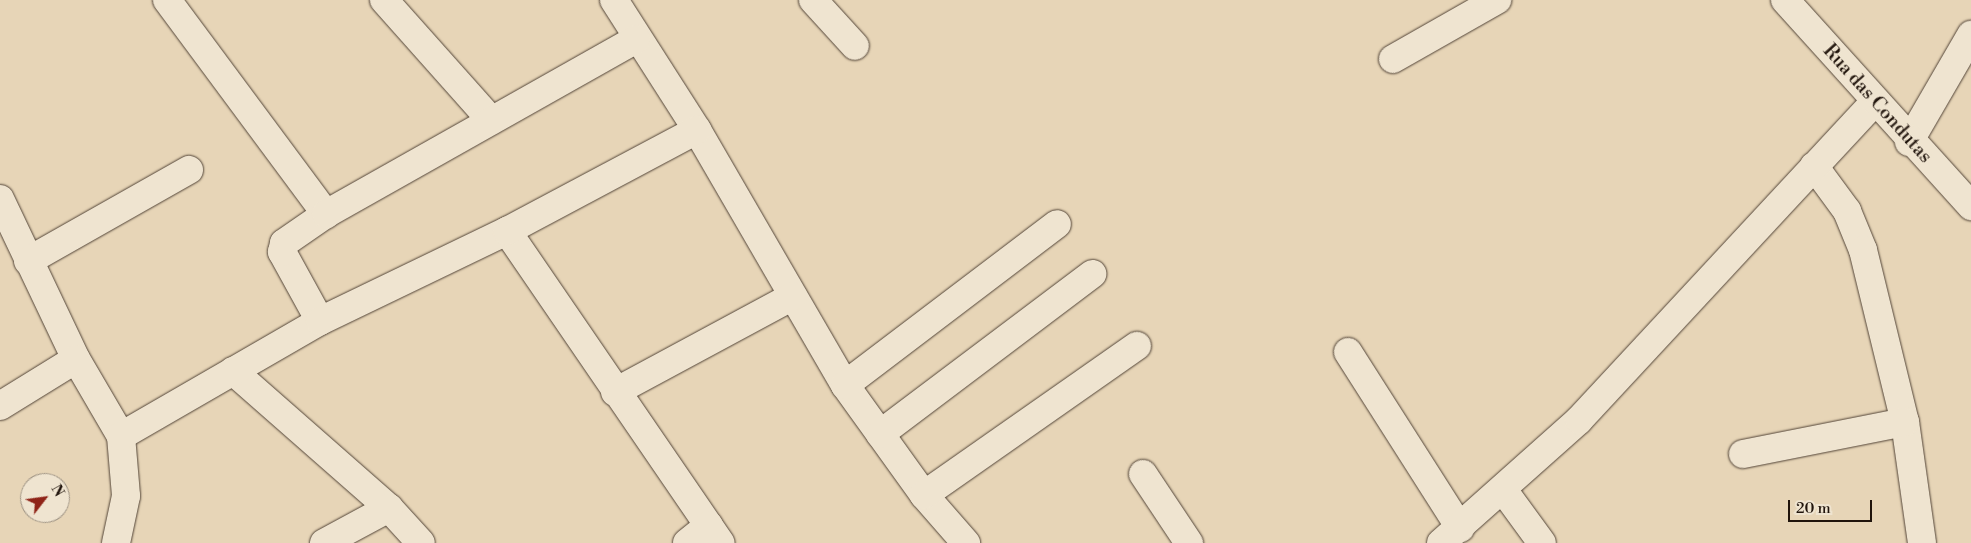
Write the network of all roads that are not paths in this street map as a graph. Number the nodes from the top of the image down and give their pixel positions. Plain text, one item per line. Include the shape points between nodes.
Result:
1 (167, 0) edge
2 (384, 0) edge
3 (614, 0) edge
4 (813, 0) edge
5 (1497, 0) edge
6 (1785, 0) edge
7 (1971, 34) edge
8 (636, 39) junction
9 (855, 46) dead end
10 (1393, 58) dead end
11 (1874, 102) junction
12 (491, 120) junction
13 (697, 130) junction
14 (1909, 142) junction
15 (1814, 166) junction
16 (189, 170) dead end
17 (0, 199) edge
18 (1971, 206) edge
19 (326, 214) junction
20 (1057, 224) dead end
21 (507, 231) junction
22 (28, 261) junction
23 (1092, 274) dead end
24 (793, 296) junction
25 (320, 321) junction
26 (1137, 346) dead end
27 (1348, 352) dead end
28 (76, 359) junction
29 (233, 371) junction
30 (845, 384) junction
31 (615, 392) junction
32 (0, 406) edge
33 (1905, 422) junction
34 (880, 434) junction
35 (121, 436) junction
36 (1743, 454) dead end
37 (1143, 474) dead end
38 (1504, 491) junction
39 (924, 495) junction
40 (389, 508) junction
41 (715, 534) edge
42 (1450, 536) edge
43 (116, 543) edge
44 (324, 543) edge
45 (421, 543) edge
46 (687, 543) edge
47 (966, 543) edge
48 (1189, 543) edge
49 (1542, 543) edge
50 (1922, 543) edge

1 - 19 street
2 - 12 street
3 - 8 street
4 - 9 street
5 - 10 street
6 - 11 street, Rua das Condutas
7 - 14 street
8 - 12 street
8 - 13 street
11 - 14 street, Rua das Condutas
11 - 15 street
12 - 19 street
13 - 21 street
13 - 24 street
14 - 18 street, Rua das Condutas
15 - 33 street via 1847,211 1863,250
15 - 38 street via 1579,420
16 - 22 street
17 - 22 street
19 - 25 street via 284,243 282,252
20 - 30 street
21 - 25 street
21 - 31 street
22 - 28 street
23 - 34 street
24 - 30 street
24 - 31 street
25 - 29 street
26 - 39 street
27 - 42 street
28 - 32 street
28 - 35 street
29 - 35 street
29 - 40 street
30 - 34 street
31 - 41 street
33 - 36 street
33 - 50 street
34 - 39 street
35 - 43 street via 126,496
37 - 48 street
38 - 42 street
38 - 49 street
39 - 47 street
40 - 44 street
40 - 45 street
41 - 46 street

